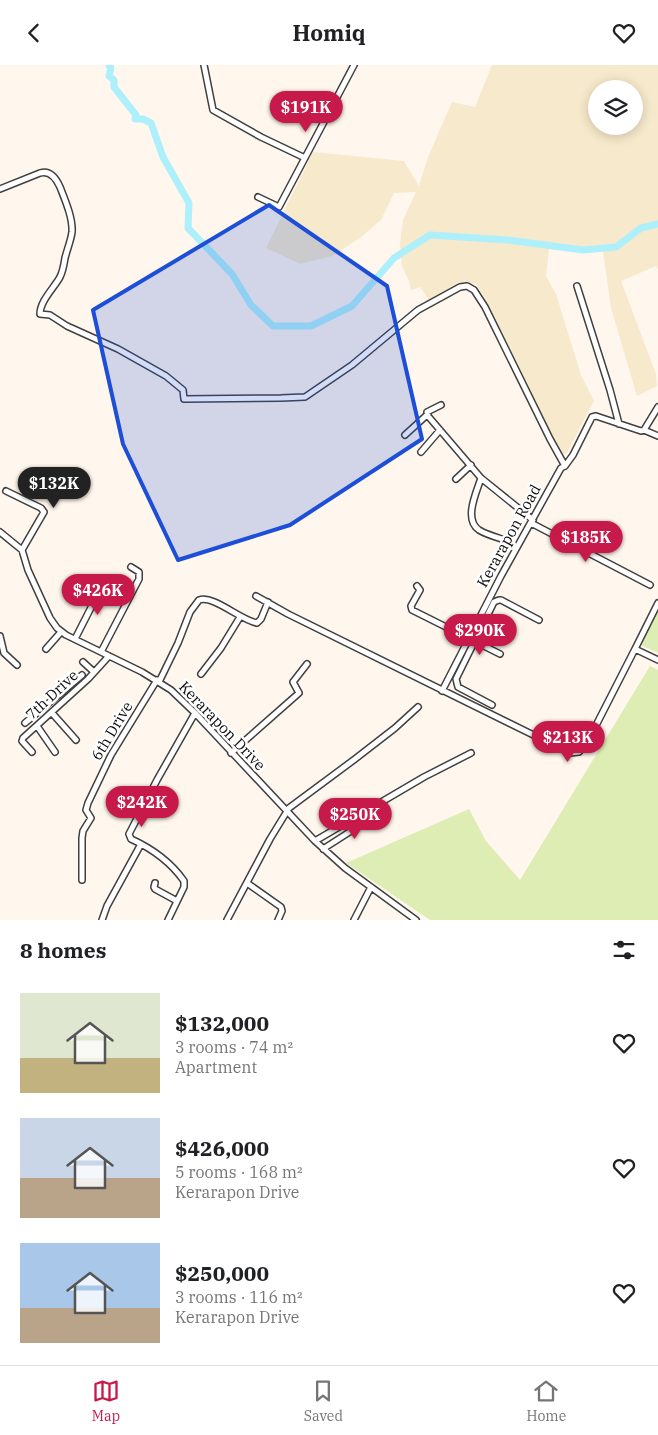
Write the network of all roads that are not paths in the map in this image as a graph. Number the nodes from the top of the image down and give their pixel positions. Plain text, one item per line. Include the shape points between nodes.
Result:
1 (204, 65) edge
2 (354, 65) edge
3 (304, 158) junction
4 (0, 189) edge
5 (258, 197) dead end
6 (578, 287) dead end
7 (441, 405) dead end
8 (658, 407) edge
9 (428, 414) junction
10 (619, 424) junction
11 (440, 430) junction
12 (644, 430) junction
13 (405, 435) dead end
14 (658, 436) edge
15 (421, 452) dead end
16 (471, 465) junction
17 (565, 466) junction
18 (481, 478) junction
19 (456, 479) dead end
20 (6, 491) dead end
21 (532, 522) junction
22 (0, 532) edge
23 (508, 541) dead end
24 (22, 550) junction
25 (131, 567) dead end
26 (104, 584) dead end
27 (650, 585) dead end
28 (416, 586) dead end
29 (256, 596) dead end
30 (268, 602) junction
31 (658, 603) edge
32 (240, 617) junction
33 (539, 620) dead end
34 (62, 632) junction
35 (0, 636) edge
36 (75, 639) junction
37 (469, 639) junction
38 (475, 642) junction
39 (46, 649) dead end
40 (635, 649) junction
41 (101, 652) junction
42 (500, 655) dead end
43 (109, 656) junction
44 (658, 661) edge
45 (83, 662) dead end
46 (307, 664) dead end
47 (17, 665) dead end
48 (94, 672) junction
49 (201, 674) dead end
50 (82, 675) dead end
51 (158, 681) junction
52 (442, 691) junction
53 (60, 694) junction
54 (66, 699) junction
55 (492, 705) dead end
56 (418, 707) dead end
57 (52, 713) junction
58 (195, 713) junction
59 (25, 723) dead end
60 (38, 725) junction
61 (76, 740) dead end
62 (55, 752) dead end
63 (32, 753) dead end
64 (231, 753) junction
65 (471, 753) dead end
66 (287, 811) junction
67 (376, 815) dead end
68 (315, 841) junction
69 (141, 844) junction
70 (324, 849) junction
71 (82, 880) dead end
72 (155, 883) dead end
73 (247, 883) junction
74 (371, 887) junction
75 (177, 901) junction
76 (102, 920) edge
77 (168, 920) edge
78 (227, 920) edge
79 (278, 920) edge
80 (354, 920) edge
81 (416, 920) edge

1 - 3 street via 213,109
2 - 3 street
3 - 5 street via 279,207
4 - 17 street via 47,172 58,183 67,209 71,237 60,276 40,314 50,315 166,376 183,389 184,399 305,397 352,365 418,310 463,286 471,288 491,318
6 - 10 street
7 - 9 street
8 - 12 street
9 - 11 street
9 - 13 street
10 - 12 street
10 - 17 street, Kerarapon Road via 592,417
11 - 15 street
11 - 16 street
12 - 14 street
16 - 18 street
16 - 19 street
17 - 21 street, Kerarapon Road via 560,468
18 - 21 street
18 - 23 street via 472,509 475,526
20 - 24 street via 44,512
21 - 27 street
21 - 37 street, Kerarapon Road
22 - 24 street
24 - 34 street, Kerarapon Drive via 47,612
25 - 41 street via 140,572 139,579
26 - 36 street
28 - 37 street via 420,590 412,610
29 - 30 street
30 - 32 street via 258,622
30 - 52 street
31 - 40 street
32 - 49 street
32 - 51 street, 6th Drive via 207,599 197,601
33 - 38 street via 496,600
34 - 36 street, Kerarapon Drive
34 - 39 street
35 - 47 street via 4,653
36 - 41 street, Kerarapon Drive
37 - 38 street
37 - 52 street, Kerarapon Road
38 - 42 street
38 - 55 street via 456,682 461,689
40 - 44 street
40 - 52 street via 587,743 576,753 570,753
41 - 43 street, Kerarapon Drive
43 - 48 street, 7th Drive
43 - 51 street, Kerarapon Drive
45 - 48 street
46 - 64 street via 293,682 299,693
48 - 54 street, 7th Drive
50 - 53 street
51 - 58 street, Kerarapon Drive
51 - 71 street, 6th Drive via 111,755 88,803 86,811 91,817 83,831
53 - 54 street
53 - 59 street
54 - 57 street, 7th Drive
56 - 66 street
57 - 60 street, 7th Drive
57 - 61 street
58 - 64 street, Kerarapon Drive
58 - 69 street via 129,832 130,838
60 - 62 street
60 - 63 street, 7th Drive via 22,740
64 - 66 street, Kerarapon Drive
65 - 68 street
66 - 68 street, Kerarapon Drive
66 - 73 street
67 - 70 street
68 - 70 street, Kerarapon Drive
69 - 75 street via 166,860 183,880
69 - 76 street
70 - 74 street, Kerarapon Drive
72 - 75 street via 155,889
73 - 78 street
73 - 79 street via 281,907
74 - 80 street
74 - 81 street, Kerarapon Drive
75 - 77 street

